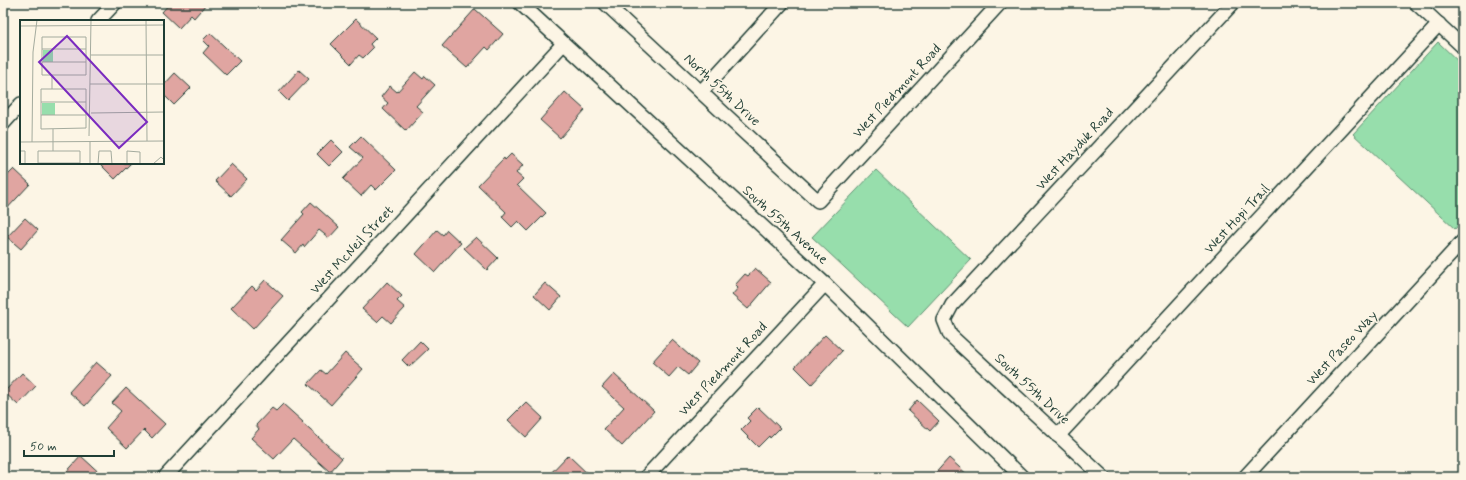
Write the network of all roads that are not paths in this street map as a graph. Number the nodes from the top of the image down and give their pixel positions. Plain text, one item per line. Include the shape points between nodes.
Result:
1 (114, 3) edge
2 (520, 3) edge
3 (605, 3) edge
4 (782, 3) edge
5 (1000, 3) edge
6 (1416, 3) edge
7 (1230, 4) edge
8 (99, 20) edge
9 (1439, 24) junction
10 (563, 44) junction
11 (1463, 47) edge
12 (701, 92) junction
13 (20, 105) edge
14 (3, 124) edge
15 (818, 201) joint
16 (1463, 240) edge
17 (825, 284) junction
18 (944, 320) joint
19 (1058, 436) junction
20 (165, 477) edge
21 (646, 477) edge
22 (1022, 477) edge
23 (1103, 477) edge
24 (1245, 477) edge

1 - 8 street
2 - 10 street, South 55th Avenue
3 - 12 street, North 55th Drive
4 - 12 street
5 - 15 street, West Piedmont Road
6 - 9 street
7 - 18 street, West Hayduk Road via 952,305
9 - 11 street
9 - 19 street, West Hopi Trail
10 - 17 street, South 55th Avenue
10 - 20 street, West McNeil Street
12 - 15 street, North 55th Drive
13 - 14 street
16 - 24 street, West Paseo Way
17 - 21 street, West Piedmont Road
17 - 22 street, South 55th Avenue
18 - 19 street, South 55th Drive via 950,335
19 - 23 street, South 55th Drive

